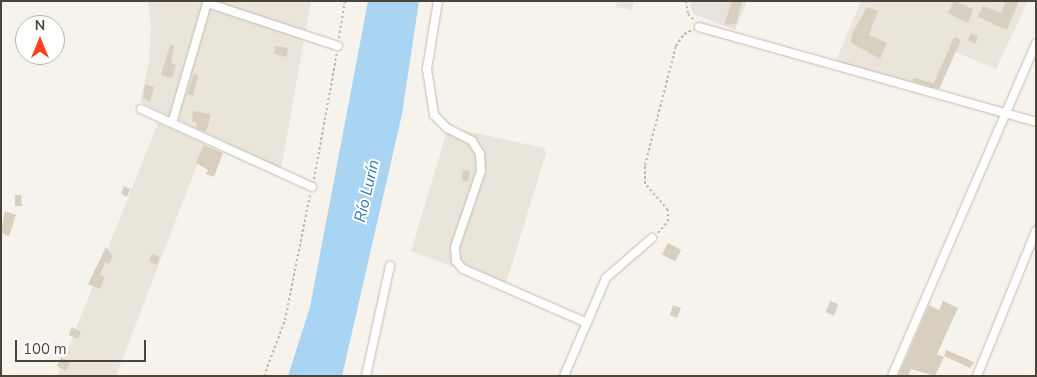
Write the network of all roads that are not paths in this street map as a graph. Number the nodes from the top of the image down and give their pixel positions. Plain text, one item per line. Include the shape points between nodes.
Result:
1 (438, 1) edge
2 (699, 27) road end
3 (1036, 43) edge
4 (338, 46) dead end
5 (141, 109) dead end
6 (1005, 114) junction
7 (1036, 122) edge
8 (172, 124) junction
9 (312, 187) dead end
10 (1036, 231) edge
11 (652, 238) road end
12 (390, 266) dead end
13 (585, 322) junction
14 (366, 376) edge
15 (564, 376) edge
16 (892, 376) edge
17 (977, 376) edge

1 - 13 street via 427,69 434,115 447,128 472,141 480,154 481,171 456,247 456,260 463,269
2 - 6 street
3 - 6 street
4 - 8 street via 207,3
5 - 8 street
6 - 7 street
6 - 16 street
8 - 9 street
10 - 17 street
11 - 13 street via 606,278
12 - 14 street
13 - 15 street

